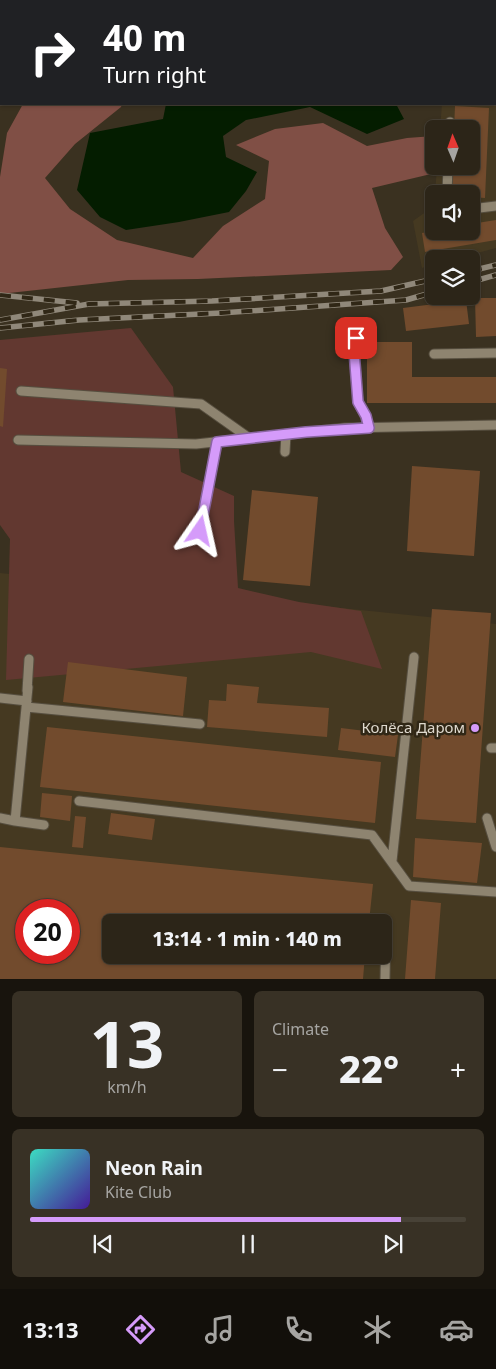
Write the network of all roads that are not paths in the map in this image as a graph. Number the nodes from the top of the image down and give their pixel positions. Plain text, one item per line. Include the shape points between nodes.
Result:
1 (496, 206) edge
2 (480, 208) edge
3 (356, 338) dead end
4 (496, 353) edge
5 (434, 354) dead end
6 (21, 391) dead end
7 (496, 425) edge
8 (369, 428) junction
9 (286, 434) junction
10 (249, 438) junction
11 (18, 440) dead end
12 (217, 442) junction
13 (285, 452) dead end
14 (200, 531) dead end
15 (414, 657) dead end
16 (29, 659) dead end
17 (27, 697) junction
18 (0, 698) edge
19 (200, 724) dead end
20 (79, 801) dead end
21 (0, 818) edge
22 (487, 818) dead end
23 (15, 821) junction
24 (44, 825) dead end
25 (496, 847) edge
26 (392, 861) junction
27 (496, 892) edge
28 (385, 964) edge
29 (385, 979) edge

1 - 2 lane
3 - 8 lane via 358,402
4 - 5 lane
6 - 10 lane via 201,404
7 - 8 lane
8 - 9 lane
9 - 10 lane
9 - 13 lane
10 - 12 lane
11 - 12 lane
12 - 14 lane
15 - 26 lane
16 - 17 lane
17 - 18 lane
17 - 19 lane
17 - 23 lane
20 - 26 lane via 372,835
21 - 23 lane
22 - 25 lane
23 - 24 lane
26 - 27 lane via 409,886
28 - 29 lane

